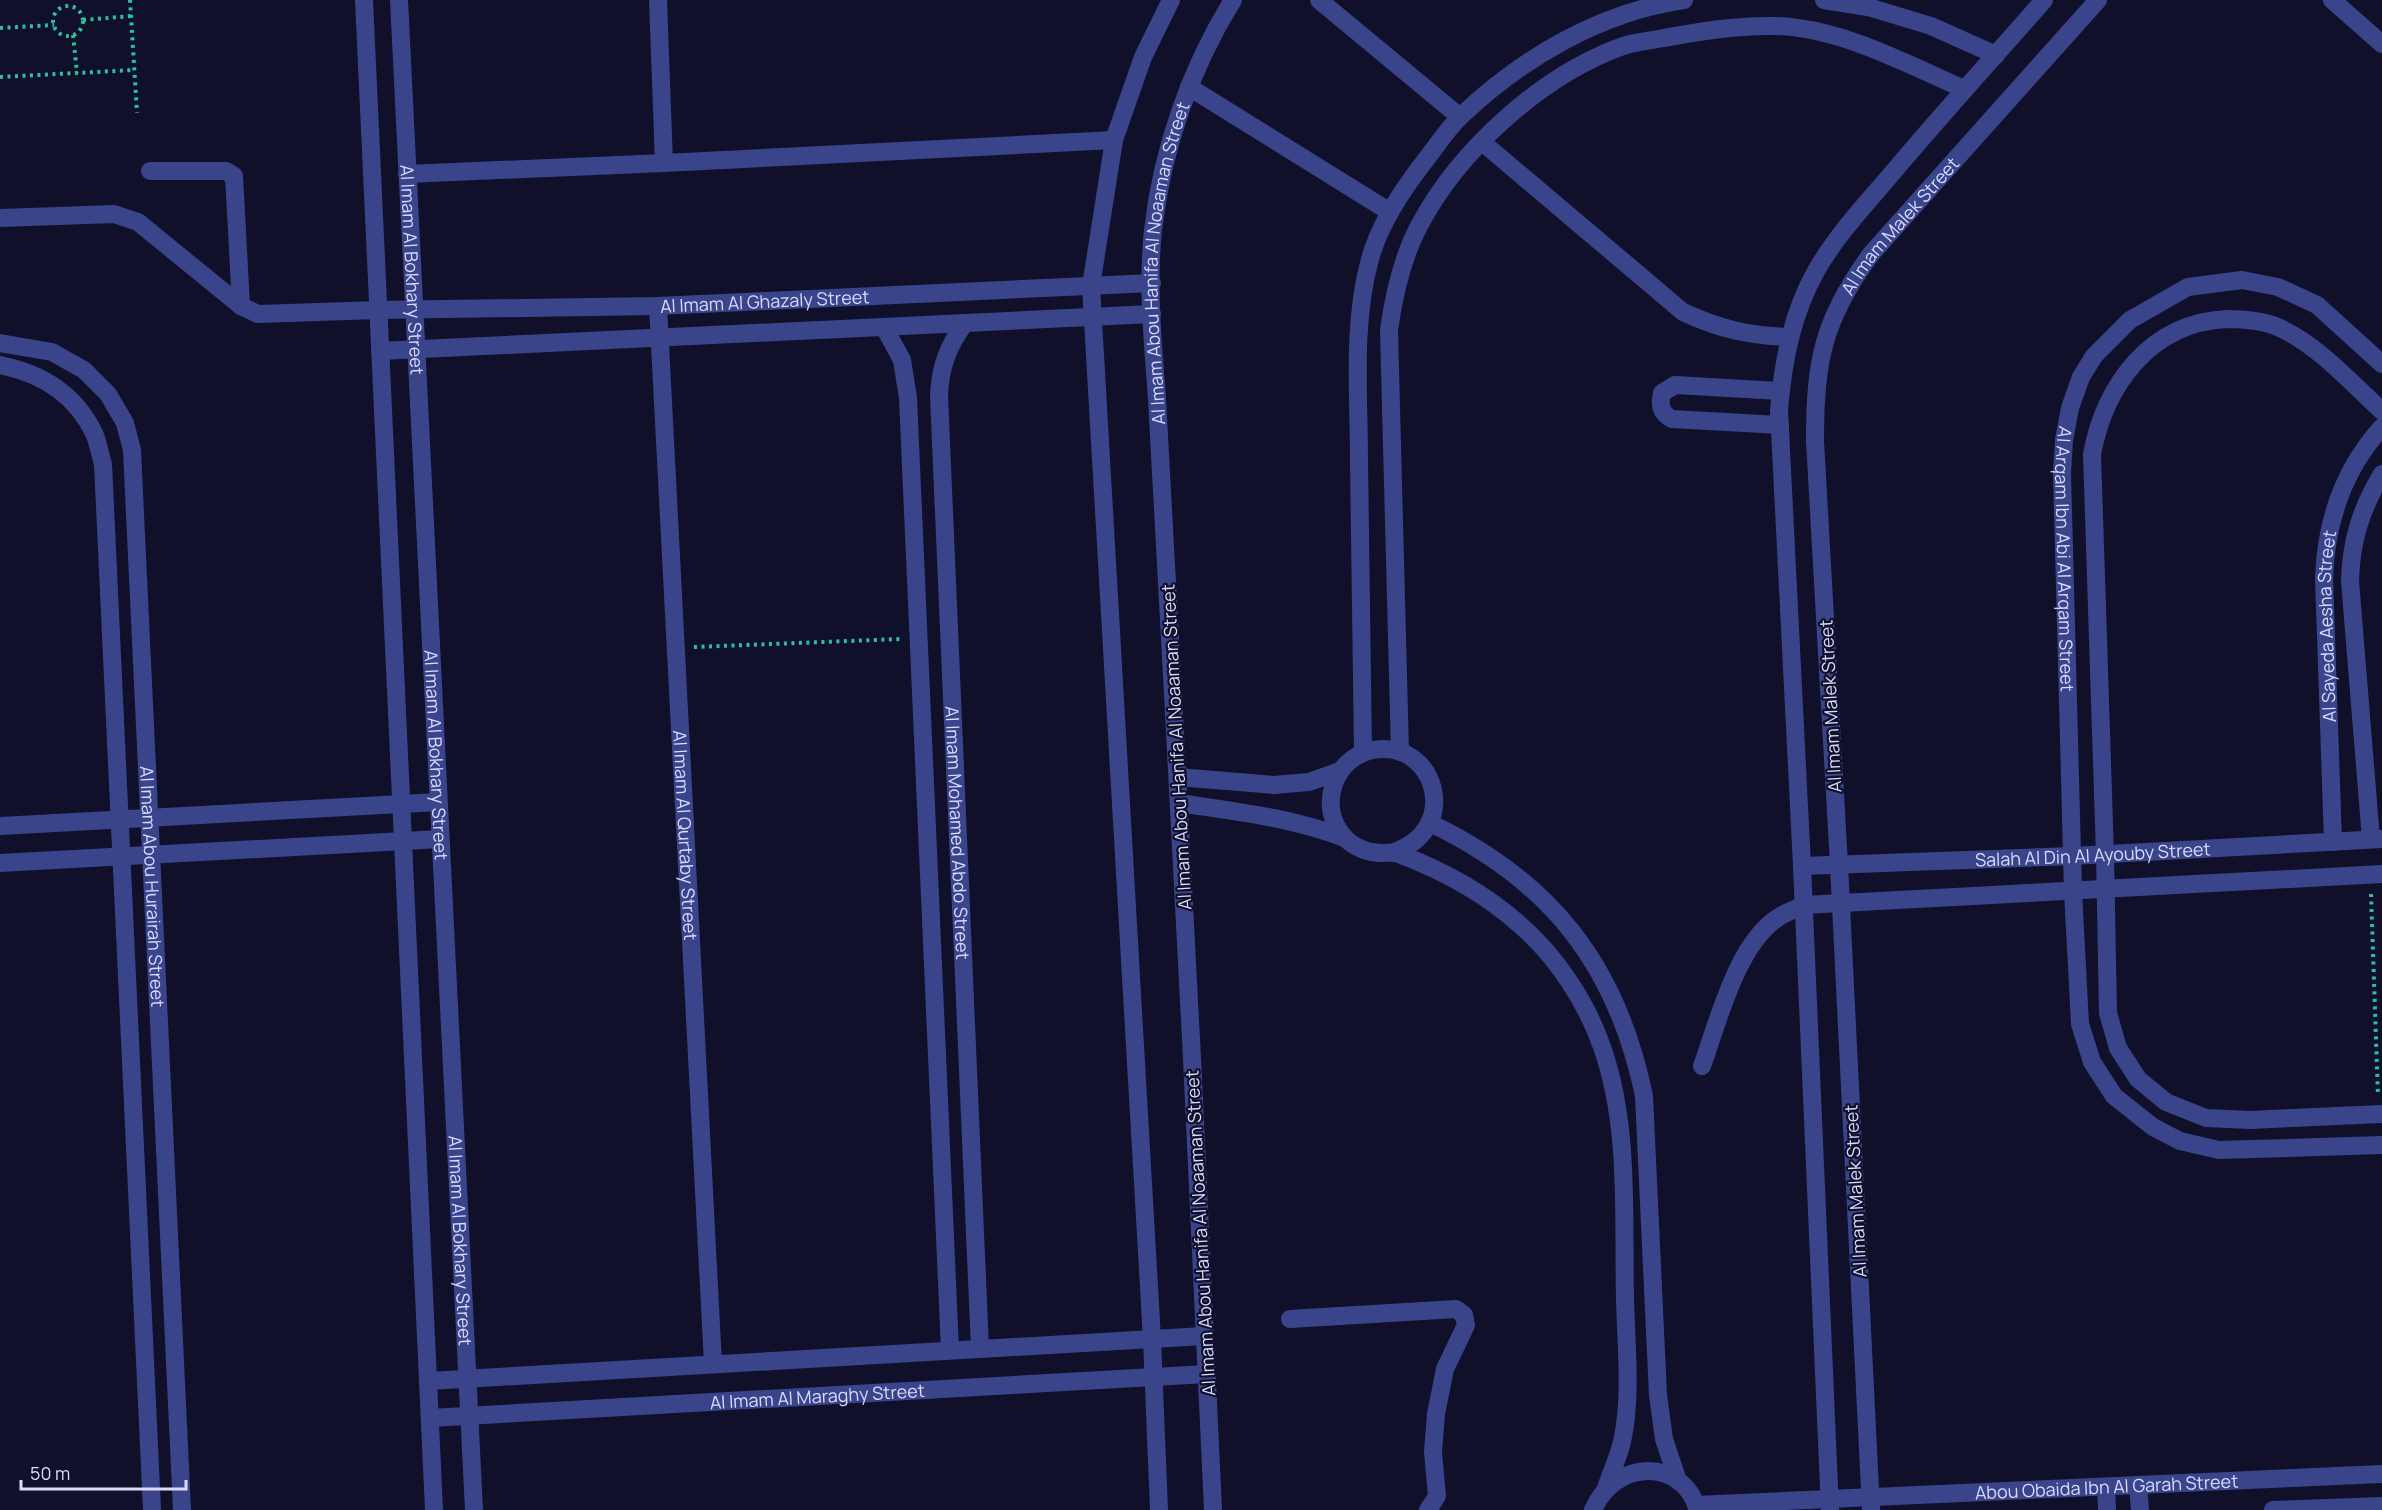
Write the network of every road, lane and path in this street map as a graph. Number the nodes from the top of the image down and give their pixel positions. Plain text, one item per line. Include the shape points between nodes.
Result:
1 (130, 0) edge
2 (364, 0) edge
3 (399, 0) edge
4 (658, 0) edge
5 (1171, 0) edge
6 (1233, 0) edge
7 (1319, 0) edge
8 (1684, 0) edge
9 (1824, 0) edge
10 (2044, 0) edge
11 (2098, 0) edge
12 (2332, 0) edge
13 (131, 16) junction
14 (83, 20) junction
15 (54, 25) junction
16 (0, 28) edge
17 (74, 35) junction
18 (2382, 44) edge
19 (1996, 55) junction
20 (135, 70) junction
21 (77, 73) junction
22 (0, 77) edge
23 (1189, 87) junction
24 (1964, 89) junction
25 (137, 113) dead end
26 (1460, 117) junction
27 (1114, 140) junction
28 (1482, 142) junction
29 (664, 163) junction
30 (150, 171) dead end
31 (407, 174) junction
32 (1390, 213) junction
33 (0, 218) edge
34 (1152, 283) junction
35 (1091, 286) junction
36 (241, 306) junction
37 (658, 306) junction
38 (414, 309) junction
39 (378, 310) junction
40 (1152, 314) junction
41 (1094, 316) junction
42 (965, 323) junction
43 (884, 327) junction
44 (1790, 337) junction
45 (660, 338) junction
46 (0, 342) edge
47 (416, 350) junction
48 (380, 351) junction
49 (2382, 364) edge
50 (0, 365) edge
51 (1781, 391) junction
52 (2382, 411) edge
53 (1780, 425) junction
54 (2382, 427) edge
55 (2382, 474) edge
56 (2095, 557) junction
57 (2063, 559) junction
58 (918, 639) junction
59 (676, 647) junction
60 (1400, 752) junction
61 (1363, 753) junction
62 (1340, 771) junction
63 (1178, 777) junction
64 (438, 802) junction
65 (1179, 803) junction
66 (401, 804) junction
67 (150, 819) junction
68 (120, 820) junction
69 (1430, 823) junction
70 (0, 826) edge
71 (1345, 838) junction
72 (440, 839) junction
73 (2376, 839) edge
74 (403, 841) junction
75 (2333, 842) junction
76 (1394, 852) junction
77 (152, 854) junction
78 (2105, 855) junction
79 (122, 856) junction
80 (2072, 856) junction
81 (0, 862) edge
82 (1839, 864) junction
83 (1802, 866) junction
84 (2376, 874) edge
85 (2106, 891) junction
86 (2073, 892) junction
87 (1841, 903) junction
88 (1804, 905) junction
89 (961, 910) junction
90 (930, 912) junction
91 (157, 964) junction
92 (127, 965) junction
93 (1702, 1066) dead end
94 (2380, 1114) edge
95 (2382, 1145) edge
96 (1290, 1319) dead end
97 (1204, 1336) junction
98 (1152, 1339) junction
99 (980, 1349) junction
100 (950, 1350) junction
101 (713, 1364) junction
102 (1207, 1374) junction
103 (1154, 1377) junction
104 (466, 1378) junction
105 (428, 1381) junction
106 (468, 1415) junction
107 (430, 1418) junction
108 (2380, 1474) edge
109 (1678, 1482) junction
110 (2138, 1485) junction
111 (2106, 1486) junction
112 (1606, 1488) junction
113 (1871, 1504) edge
114 (1830, 1505) edge
115 (2381, 1507) edge
116 (1697, 1508) edge
117 (152, 1510) edge
118 (182, 1510) edge
119 (434, 1510) edge
120 (474, 1510) edge
121 (1159, 1510) edge
122 (1213, 1510) edge
123 (1428, 1510) edge
124 (1593, 1510) edge
125 (2107, 1510) edge
126 (2140, 1510) edge
127 (2273, 1510) edge

1 - 13 path
2 - 39 street, Al Imam Al Bokhary Street
3 - 31 street, Al Imam Al Bokhary Street
4 - 29 street
5 - 27 street via 1143,57
6 - 23 street, Al Imam Abou Hanifa Al Noaaman Street
7 - 26 street
8 - 26 street via 1616,16 1566,39 1504,79
9 - 19 street via 1868,7 1931,26
10 - 19 street, Al Imam Malek Street
11 - 82 street, Al Imam Malek Street via 1871,254 1835,310 1824,342 1817,375 1815,441
12 - 18 street
13 - 14 path
13 - 20 path
14 - 15 path via 78,9 66,6 56,13
14 - 17 path
15 - 16 path
15 - 17 path via 61,34
17 - 21 path
19 - 24 street, Al Imam Malek Street
20 - 21 path
20 - 25 path
21 - 22 path
23 - 32 street
23 - 34 street, Al Imam Abou Hanifa Al Noaaman Street via 1160,183 1152,233
24 - 28 street via 1885,54 1825,34 1776,26 1706,30 1624,46 1572,69 1524,104
24 - 44 street, Al Imam Malek Street via 1845,229 1816,271
26 - 32 street via 1410,180
27 - 29 street
27 - 35 street
28 - 44 street via 1683,312 1735,332
28 - 60 street via 1436,196 1418,227 1394,294 1389,330
29 - 31 street
30 - 36 street via 226,171 234,176
31 - 38 street, Al Imam Al Bokhary Street
32 - 61 street via 1370,256 1358,330
33 - 36 street via 127,216
34 - 35 street, Al Imam Al Ghazaly Street
34 - 40 street, Al Imam Abou Hanifa Al Noaaman Street
35 - 37 street, Al Imam Al Ghazaly Street
35 - 41 street
36 - 39 street, Al Imam Al Ghazaly Street via 258,314
37 - 38 street, Al Imam Al Ghazaly Street
37 - 45 street, Al Imam Al Qurtaby Street
38 - 39 street, Al Imam Al Ghazaly Street
38 - 47 street, Al Imam Al Bokhary Street
39 - 48 street, Al Imam Al Bokhary Street
40 - 41 street, Al Imam Al Ghazaly Street
40 - 63 street, Al Imam Abou Hanifa Al Noaaman Street
41 - 42 street, Al Imam Al Ghazaly Street
41 - 98 street
42 - 43 street, Al Imam Al Ghazaly Street
42 - 89 street, Al Imam Mohamed Abdo Street via 944,357 939,376
43 - 45 street, Al Imam Al Ghazaly Street
43 - 58 street, Al Imam Mohamed Abdo Street via 902,360 906,379
44 - 51 street, Al Imam Malek Street
45 - 47 street, Al Imam Al Ghazaly Street
45 - 59 street, Al Imam Al Qurtaby Street
46 - 67 street, Al Imam Abou Hurairah Street via 52,352 84,370 108,394 125,423 132,450
47 - 48 street, Al Imam Al Ghazaly Street
47 - 64 street, Al Imam Al Bokhary Street
48 - 66 street, Al Imam Al Bokhary Street
49 - 57 street, Al Arqam Ibn Abi Al Arqam Street via 2317,305 2278,287 2242,280 2188,287 2130,320 2094,356 2081,377 2070,408 2062,472
50 - 68 street, Al Imam Abou Hurairah Street via 23,370 54,385 77,407 94,434 103,464
51 - 53 street, Al Imam Malek Street
51 - 53 street via 1675,385 1662,393 1660,401 1661,409 1672,419
52 - 56 street, Al Arqam Ibn Abi Al Arqam Street via 2308,343 2278,327 2244,319 2209,320 2176,330 2147,349 2124,375 2097,426 2092,454
53 - 83 street, Al Imam Malek Street
54 - 75 street, Al Sayeda Aesha Street via 2353,465 2340,491 2325,549
55 - 73 street, Al Sayeda Aesha Street via 2356,526 2350,581
56 - 57 street
56 - 78 street, Al Arqam Ibn Abi Al Arqam Street
57 - 80 street, Al Arqam Ibn Abi Al Arqam Street
58 - 59 path
58 - 90 street, Al Imam Mohamed Abdo Street
59 - 101 street, Al Imam Al Qurtaby Street
60 - 61 street
60 - 69 street via 1423,768 1431,781 1434,802
61 - 62 street
62 - 63 street via 1309,782 1274,785
62 - 71 street via 1330,798 1336,826
63 - 65 street, Al Imam Abou Hanifa Al Noaaman Street
64 - 66 street
64 - 72 street, Al Imam Al Bokhary Street
65 - 71 street via 1278,817
65 - 97 street, Al Imam Abou Hanifa Al Noaaman Street
66 - 67 street
66 - 74 street, Al Imam Al Bokhary Street
67 - 68 street
67 - 77 street, Al Imam Abou Hurairah Street
68 - 70 street
68 - 79 street, Al Imam Abou Hurairah Street
69 - 76 street via 1416,842
69 - 109 street via 1494,857 1549,904 1594,961 1626,1026 1644,1096 1658,1395 1664,1439
71 - 76 street via 1368,851
72 - 74 street
72 - 104 street, Al Imam Al Bokhary Street
73 - 75 street, Salah Al Din Al Ayouby Street
74 - 77 street
74 - 105 street, Al Imam Al Bokhary Street
75 - 78 street, Salah Al Din Al Ayouby Street
76 - 112 street via 1461,881 1521,925 1568,981 1602,1046 1613,1081 1622,1158 1627,1396 1622,1443
77 - 79 street
77 - 91 street, Al Imam Abou Hurairah Street
78 - 80 street, Salah Al Din Al Ayouby Street
78 - 85 street, Al Arqam Ibn Abi Al Arqam Street
79 - 81 street
79 - 92 street, Al Imam Abou Hurairah Street
80 - 82 street, Salah Al Din Al Ayouby Street
80 - 86 street, Al Arqam Ibn Abi Al Arqam Street
82 - 83 street, Salah Al Din Al Ayouby Street
82 - 87 street, Al Imam Malek Street
83 - 88 street, Al Imam Malek Street
84 - 85 street, Salah Al Din Al Ayouby Street
84 - 94 path
85 - 86 street, Salah Al Din Al Ayouby Street
85 - 94 street, Al Arqam Ibn Abi Al Arqam Street via 2108,1013 2118,1048 2138,1078 2166,1102 2206,1118 2250,1120
86 - 87 street, Salah Al Din Al Ayouby Street
86 - 95 street, Al Arqam Ibn Abi Al Arqam Street via 2080,1024 2092,1062 2114,1096 2153,1127 2180,1141 2219,1150
87 - 88 street, Salah Al Din Al Ayouby Street
87 - 113 street, Al Imam Malek Street
88 - 93 street via 1778,917 1757,936 1728,994
88 - 114 street, Al Imam Malek Street
89 - 90 street
89 - 99 street, Al Imam Mohamed Abdo Street
90 - 100 street, Al Imam Mohamed Abdo Street
91 - 92 street
91 - 118 street, Al Imam Abou Hurairah Street
92 - 117 street, Al Imam Abou Hurairah Street
96 - 123 street via 1456,1309 1464,1315 1466,1325 1445,1369 1436,1414 1433,1452 1437,1496
97 - 98 street, Al Imam Al Maraghy Street
97 - 102 street, Al Imam Abou Hanifa Al Noaaman Street
98 - 99 street, Al Imam Al Maraghy Street
98 - 103 street
99 - 100 street, Al Imam Al Maraghy Street
100 - 101 street, Al Imam Al Maraghy Street
101 - 104 street, Al Imam Al Maraghy Street
102 - 103 street, Al Imam Al Maraghy Street
102 - 122 street, Al Imam Abou Hanifa Al Noaaman Street
103 - 106 street, Al Imam Al Maraghy Street
103 - 121 street
104 - 105 street, Al Imam Al Maraghy Street
104 - 106 street, Al Imam Al Bokhary Street
105 - 107 street, Al Imam Al Bokhary Street
106 - 107 street, Al Imam Al Maraghy Street
106 - 120 street, Al Imam Al Bokhary Street
107 - 119 street, Al Imam Al Bokhary Street
108 - 110 street, Abou Obaida Ibn Al Garah Street
108 - 115 street
109 - 112 street via 1654,1471 1640,1471 1616,1479
109 - 116 street
110 - 111 street, Abou Obaida Ibn Al Garah Street
110 - 126 street
111 - 113 street, Abou Obaida Ibn Al Garah Street
111 - 125 street
112 - 124 street
113 - 114 street, Abou Obaida Ibn Al Garah Street
114 - 116 street, Abou Obaida Ibn Al Garah Street
115 - 127 street

